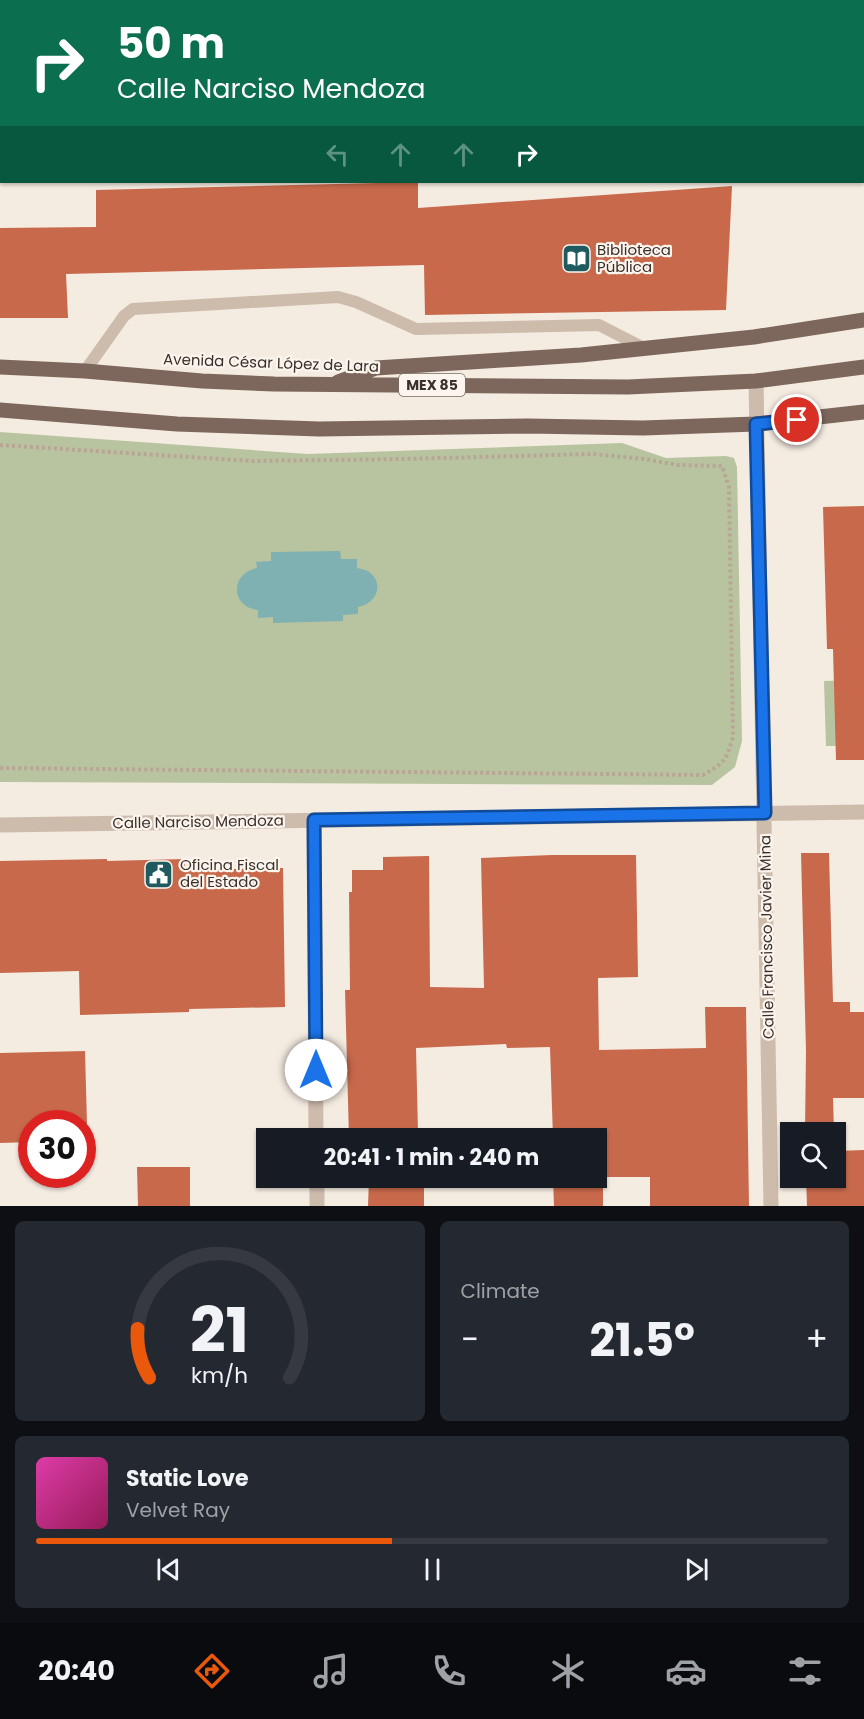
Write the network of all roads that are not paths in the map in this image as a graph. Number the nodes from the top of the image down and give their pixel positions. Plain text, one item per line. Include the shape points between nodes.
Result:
1 (864, 320) edge
2 (644, 348) junction
3 (0, 367) edge
4 (864, 367) edge
5 (85, 371) junction
6 (756, 381) junction
7 (330, 385) junction
8 (0, 410) edge
9 (864, 412) edge
10 (756, 424) junction
11 (864, 812) edge
12 (765, 813) junction
13 (314, 820) junction
14 (0, 825) edge
15 (316, 1128) edge
16 (317, 1188) edge
17 (317, 1206) edge
18 (771, 1206) edge

1 - 2 main road via 754,338
2 - 5 lane via 599,325 416,329 338,297 133,309
2 - 7 main road via 376,368
3 - 5 main road, Avenida César López de Lara / MEX 85
4 - 6 main road, Avenida César López de Lara / MEX 85
5 - 7 main road, Avenida César López de Lara / MEX 85 via 202,381
6 - 7 main road, Avenida César López de Lara / MEX 85 via 628,387
6 - 10 street, Calle Francisco Javier Mina
8 - 10 main road via 177,424 319,429
9 - 10 main road
10 - 12 street, Calle Francisco Javier Mina
11 - 12 street, Calle Narciso Mendoza
12 - 13 street, Calle Narciso Mendoza
12 - 18 street, Calle Francisco Javier Mina
13 - 14 street, Calle Narciso Mendoza
13 - 15 street
16 - 17 street

